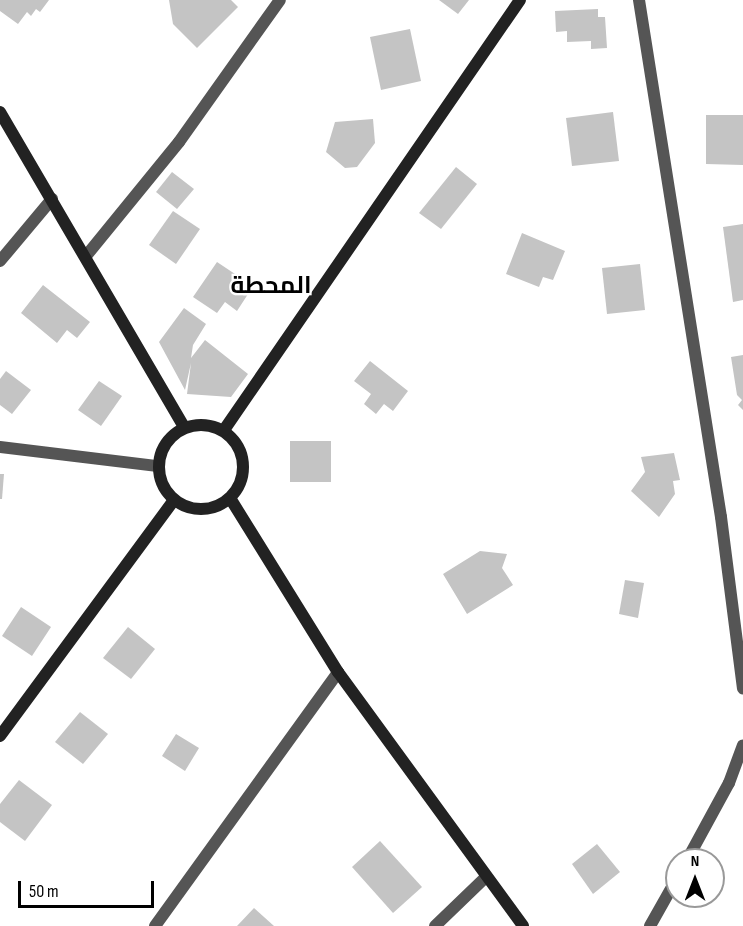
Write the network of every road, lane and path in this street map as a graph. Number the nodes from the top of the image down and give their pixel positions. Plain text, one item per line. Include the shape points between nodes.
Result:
1 (280, 0) edge
2 (520, 0) edge
3 (639, 0) edge
4 (0, 112) edge
5 (52, 199) junction
6 (86, 256) junction
7 (0, 261) edge
8 (184, 427) junction
9 (224, 430) junction
10 (0, 447) edge
11 (158, 466) junction
12 (230, 498) junction
13 (174, 500) junction
14 (338, 672) junction
15 (743, 689) edge
16 (0, 736) edge
17 (743, 745) edge
18 (694, 848) edge
19 (486, 877) junction
20 (665, 899) edge
21 (155, 926) edge
22 (435, 926) edge
23 (523, 926) edge
24 (650, 926) edge

1 - 6 street via 178,142
2 - 9 street
3 - 15 street via 721,517
4 - 5 street
5 - 6 street
5 - 7 street
6 - 8 street
8 - 9 street via 211,425
8 - 11 street via 166,443
9 - 12 street via 239,448 244,470 240,485
10 - 11 street
11 - 13 street via 162,484
12 - 13 street via 202,510
12 - 14 street
13 - 16 street
14 - 19 street
14 - 21 street
17 - 18 street via 729,783
19 - 22 street
19 - 23 street
20 - 24 street

